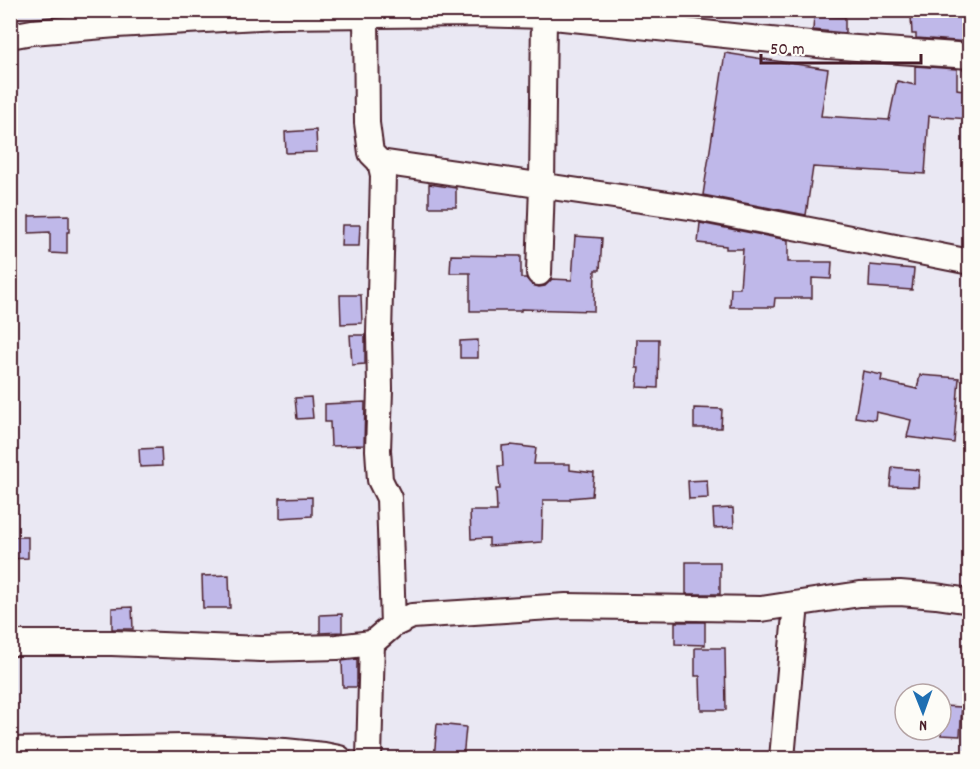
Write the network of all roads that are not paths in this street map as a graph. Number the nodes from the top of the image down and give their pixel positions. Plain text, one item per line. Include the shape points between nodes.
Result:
1 (366, 15) junction
2 (544, 16) junction
3 (10, 36) edge
4 (969, 56) edge
5 (380, 162) junction
6 (542, 185) junction
7 (969, 262) edge
8 (539, 273) dead end
9 (969, 601) edge
10 (796, 604) junction
11 (393, 625) junction
12 (10, 643) edge
13 (372, 643) junction
14 (10, 750) edge
15 (339, 759) edge
16 (369, 759) edge
17 (782, 759) edge

1 - 2 street
1 - 3 street via 193,20
1 - 5 street via 367,123 371,153
2 - 4 street via 828,46
2 - 6 street
5 - 6 street
5 - 11 street via 383,198 378,450 380,480 389,498
6 - 7 street via 696,208
6 - 8 street
9 - 10 street via 900,593 860,594
10 - 11 street via 761,609 566,606 412,616
10 - 17 street
11 - 13 street
12 - 13 street via 261,649
13 - 16 street
14 - 15 street via 226,748

